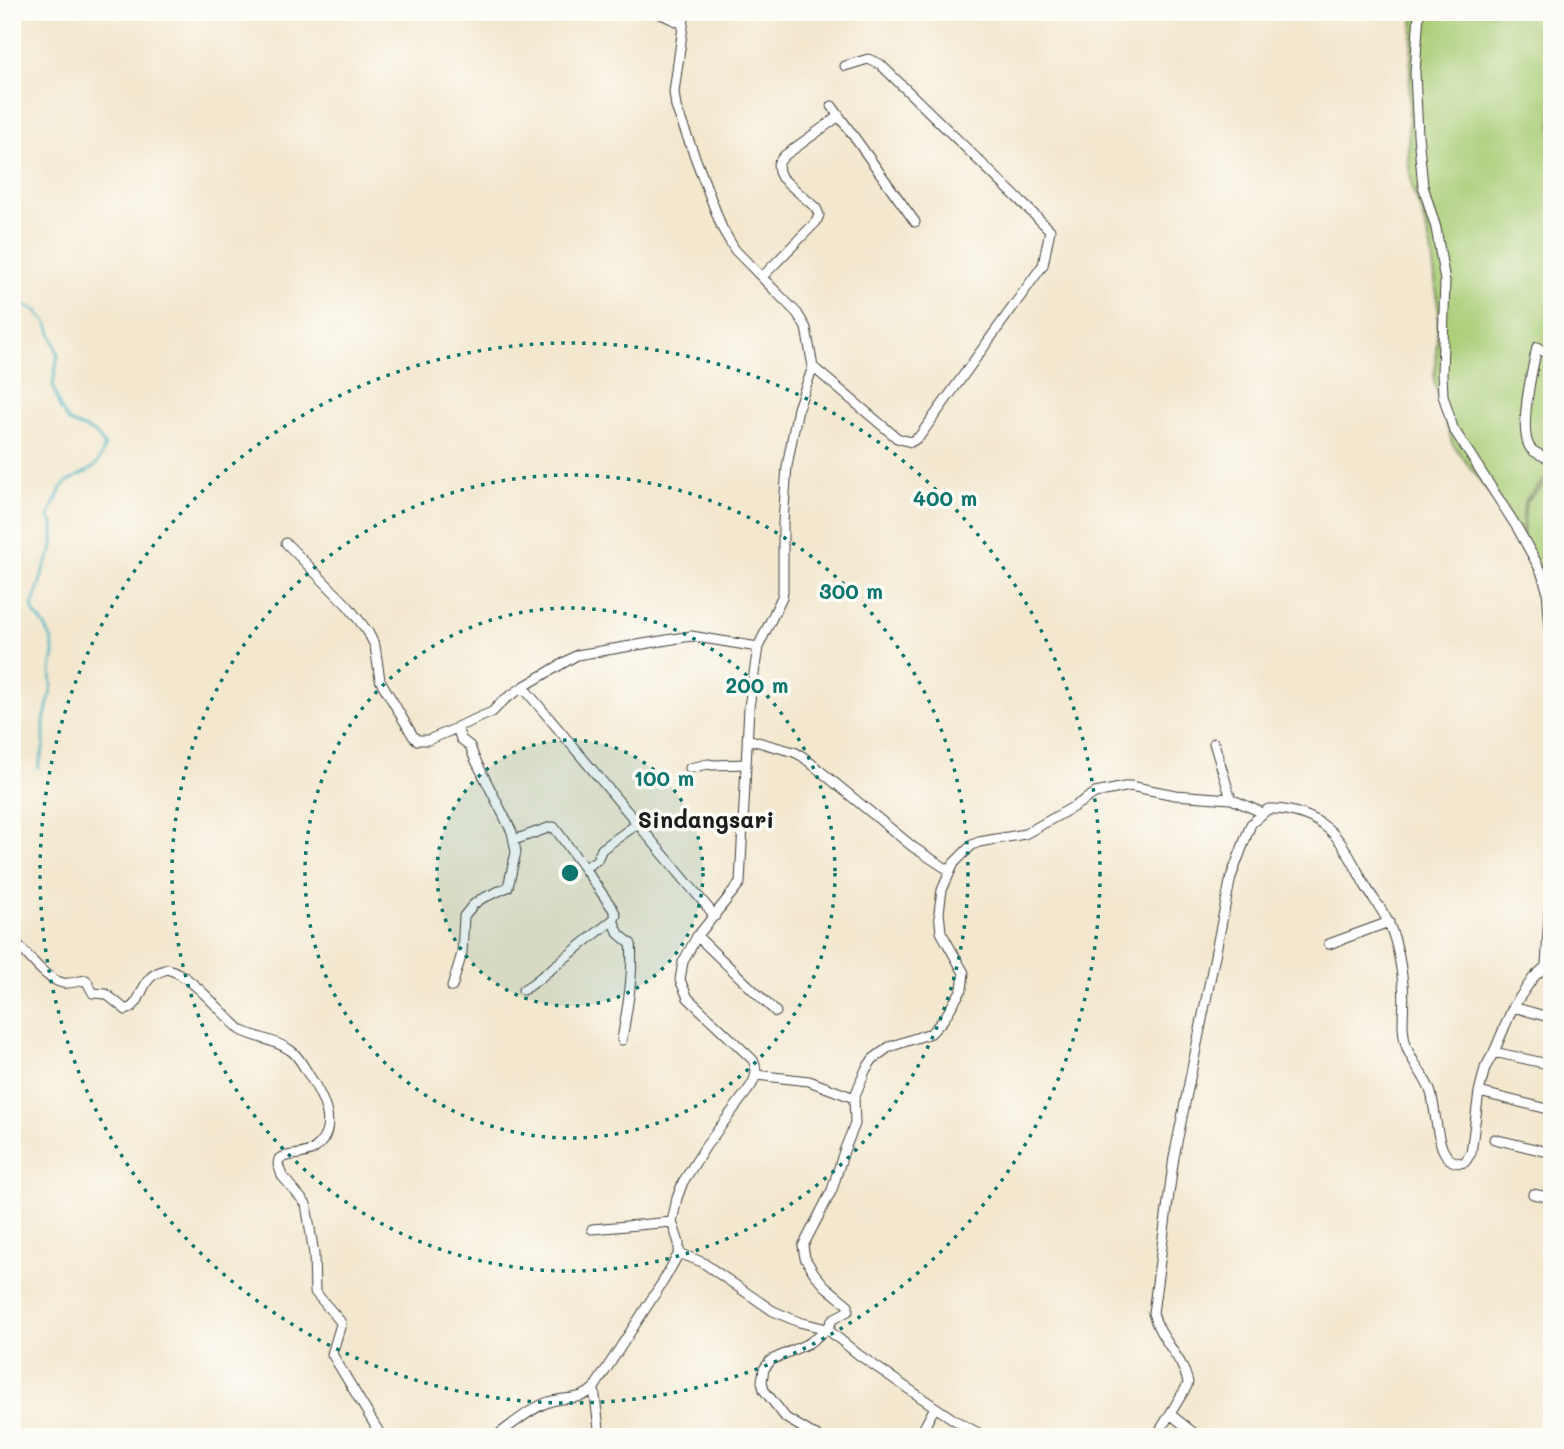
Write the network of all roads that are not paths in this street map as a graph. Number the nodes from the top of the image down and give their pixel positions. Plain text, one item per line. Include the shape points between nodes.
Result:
1 (656, 12) edge
2 (685, 12) edge
3 (1419, 12) edge
4 (683, 24) junction
5 (845, 66) dead end
6 (832, 106) dead end
7 (839, 116) junction
8 (915, 222) dead end
9 (762, 277) junction
10 (1552, 357) edge
11 (813, 367) junction
12 (1552, 460) edge
13 (286, 543) dead end
14 (758, 647) junction
15 (1552, 655) edge
16 (523, 687) junction
17 (457, 728) junction
18 (747, 739) junction
19 (1214, 743) dead end
20 (746, 764) junction
21 (690, 768) dead end
22 (1231, 799) junction
23 (1263, 813) junction
24 (638, 824) junction
25 (514, 840) junction
26 (1552, 862) edge
27 (584, 868) junction
28 (950, 871) junction
29 (715, 916) junction
30 (613, 920) junction
31 (1389, 922) junction
32 (697, 936) junction
33 (12, 938) edge
34 (1329, 944) dead end
35 (1549, 967) edge
36 (452, 988) dead end
37 (523, 990) dead end
38 (1513, 1007) junction
39 (776, 1012) dead end
40 (1552, 1018) edge
41 (622, 1040) dead end
42 (1493, 1052) junction
43 (1552, 1065) edge
44 (756, 1075) junction
45 (1479, 1092) junction
46 (854, 1098) junction
47 (1552, 1110) edge
48 (1494, 1139) dead end
49 (1552, 1153) edge
50 (1533, 1194) dead end
51 (1552, 1198) edge
52 (672, 1222) junction
53 (592, 1229) dead end
54 (679, 1252) junction
55 (827, 1329) junction
56 (594, 1388) junction
57 (935, 1407) junction
58 (1170, 1414) junction
59 (382, 1437) edge
60 (495, 1437) edge
61 (600, 1437) edge
62 (818, 1437) edge
63 (919, 1437) edge
64 (986, 1437) edge
65 (1156, 1437) edge
66 (1199, 1437) edge

1 - 4 street
2 - 4 street
3 - 15 street via 1415,73 1418,135 1423,186 1445,281 1443,395 1453,428 1541,571
4 - 9 street via 676,107 722,228
5 - 11 street via 868,59 880,64 1050,230 1043,265 911,442 897,438
6 - 7 street
7 - 8 street
7 - 9 street via 778,164 782,178 819,215
9 - 11 street via 806,328
10 - 12 street via 1537,347 1525,417 1528,444
11 - 14 street via 797,408 787,466 782,597
13 - 17 street via 368,632 380,680 413,736 428,740
14 - 16 street via 691,636 577,655
14 - 18 street
16 - 17 street via 492,712
16 - 24 street
17 - 25 street
18 - 20 street
18 - 28 street via 803,756 913,847
19 - 22 street
20 - 21 street
20 - 29 street via 740,883
22 - 23 street
22 - 28 street via 1130,786 1095,793 1025,834 972,845
23 - 31 street via 1268,809 1293,811 1323,825 1341,843
23 - 58 street via 1251,824 1231,877 1174,1157 1153,1312 1159,1331 1188,1378
24 - 27 street
24 - 29 street
25 - 27 street via 554,827
25 - 36 street via 516,852 508,887 481,899 464,916 462,953
26 - 35 street
27 - 30 street via 613,909
28 - 46 street via 939,912 942,932 964,973 962,989 931,1033 889,1047 873,1059
29 - 32 street
30 - 37 street
30 - 41 street via 619,934 631,944 631,983
31 - 34 street
31 - 45 street via 1403,985 1402,1024 1407,1047 1431,1092 1442,1150 1455,1163 1465,1162 1471,1153
32 - 39 street
32 - 44 street via 683,962 680,979 684,991 753,1060
33 - 59 street via 50,977 65,983 86,979 92,992 106,994 125,1010 134,1005 152,976 167,969 177,971 241,1030 296,1055 322,1096 328,1125 314,1148 279,1159 279,1170 306,1204 315,1292 341,1324 332,1354
35 - 38 street via 1533,978
38 - 40 street
38 - 42 street
42 - 43 street
42 - 45 street
44 - 46 street via 809,1081
44 - 52 street via 683,1182
45 - 47 street
46 - 55 street via 855,1124 832,1189 803,1246 814,1273 848,1305 848,1311 833,1319
48 - 49 street
50 - 51 street
52 - 53 street
52 - 54 street
54 - 55 street via 702,1262 774,1311
54 - 56 street
55 - 57 street
55 - 62 street via 809,1343 771,1360 762,1381 786,1419
56 - 60 street via 582,1396 541,1405
56 - 61 street
57 - 63 street
57 - 64 street
58 - 65 street
58 - 66 street

